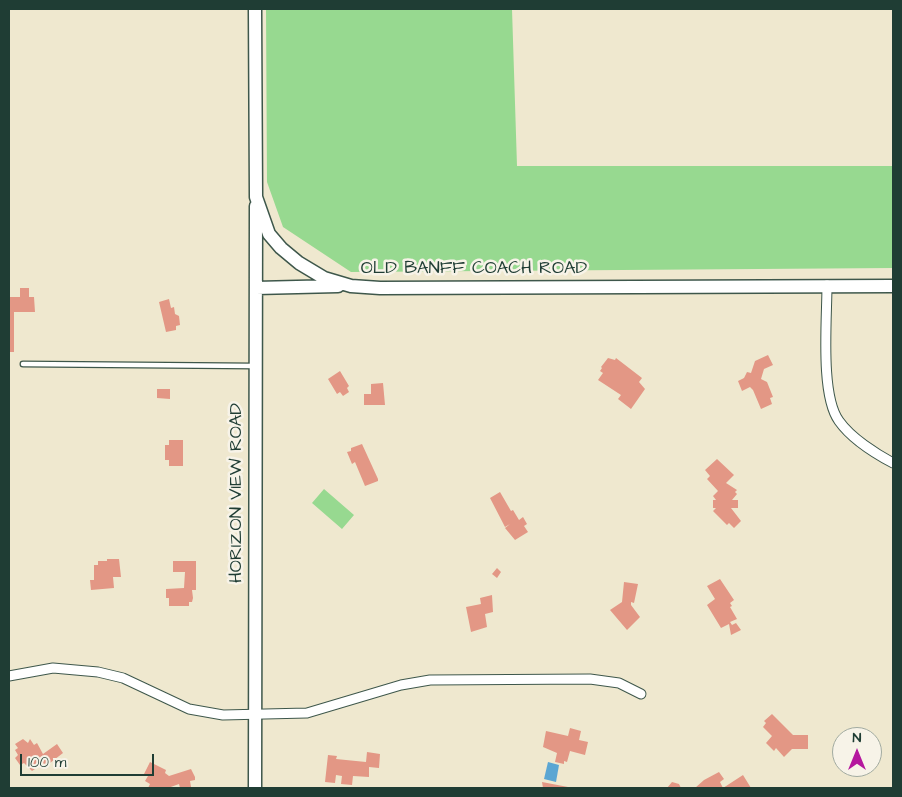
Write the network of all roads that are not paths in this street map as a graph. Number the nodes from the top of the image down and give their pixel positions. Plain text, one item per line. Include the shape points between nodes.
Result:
1 (255, 9) edge
2 (256, 197) junction
3 (827, 285) junction
4 (351, 286) junction
5 (893, 286) edge
6 (256, 288) junction
7 (23, 364) dead end
8 (254, 366) junction
9 (893, 464) edge
10 (9, 676) edge
11 (641, 694) dead end
12 (255, 715) junction
13 (255, 788) edge

1 - 2 main road, OLD BANFF COACH ROAD
2 - 4 main road, OLD BANFF COACH ROAD via 269,234 281,248 324,278
2 - 6 main road, HORIZON VIEW ROAD
3 - 4 main road, OLD BANFF COACH ROAD
3 - 5 main road, OLD BANFF COACH ROAD
3 - 9 street via 828,390 839,421 872,452
4 - 6 main road
6 - 8 main road, HORIZON VIEW ROAD
7 - 8 lane
8 - 12 main road, HORIZON VIEW ROAD
10 - 12 street via 53,668 98,672 123,678 189,709 223,715
11 - 12 street via 619,683 590,679 430,680 401,685 307,713
12 - 13 main road, HORIZON VIEW ROAD

